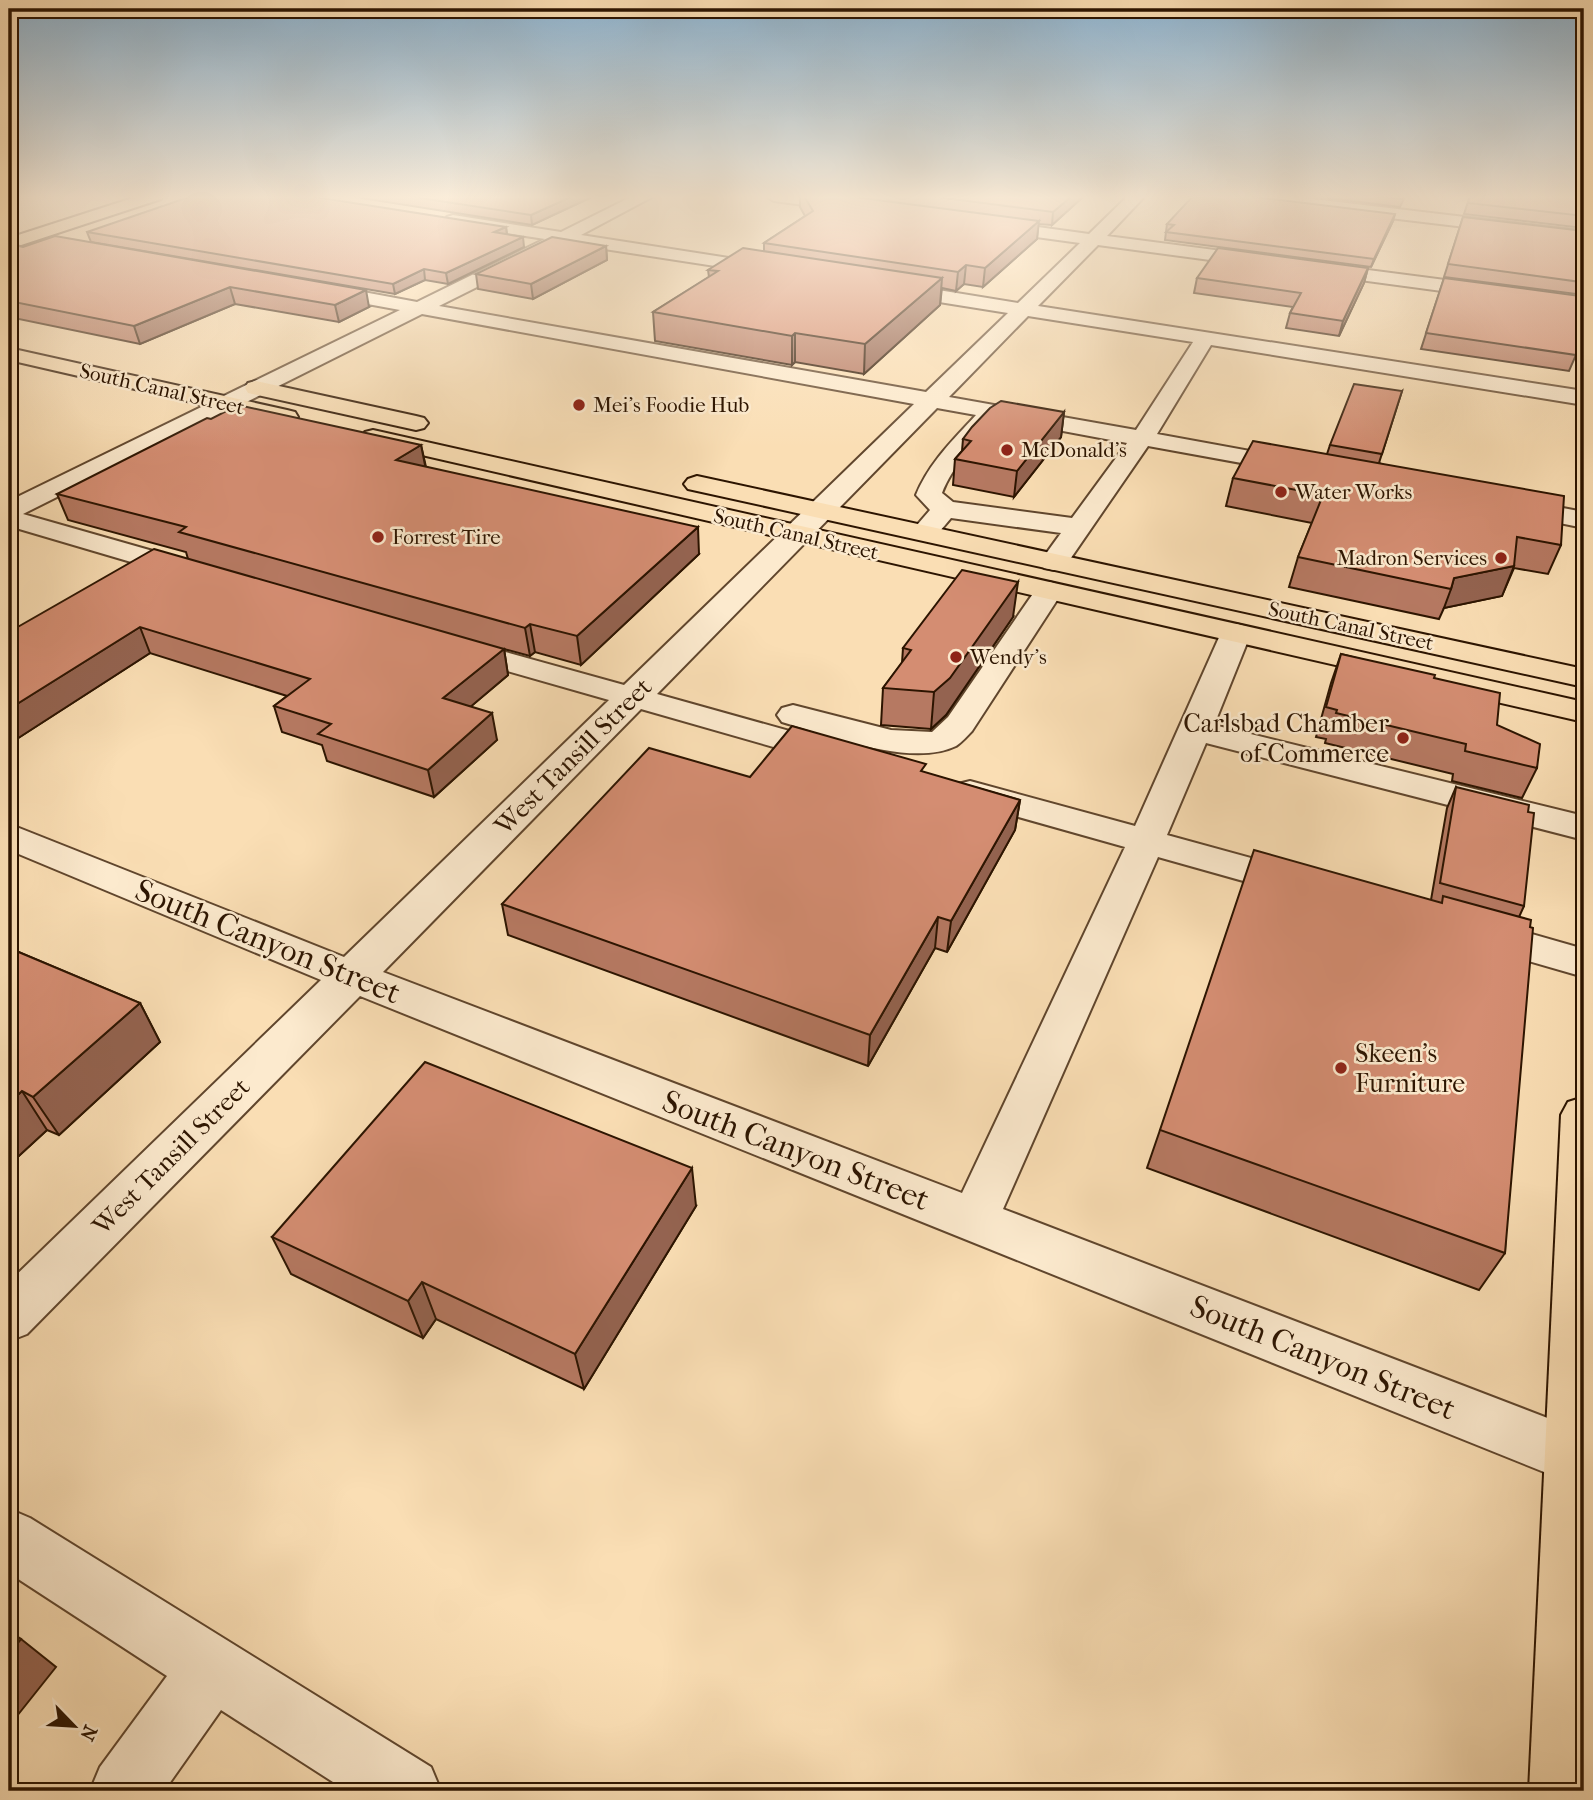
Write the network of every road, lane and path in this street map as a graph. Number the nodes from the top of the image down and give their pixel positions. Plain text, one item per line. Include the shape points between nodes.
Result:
1 (479, 280) edge
2 (1052, 280) edge
3 (1403, 280) edge
4 (301, 286) edge
5 (874, 286) edge
6 (1584, 304) edge
7 (424, 308) junction
8 (1023, 309) junction
9 (9, 334) edge
10 (1205, 339) junction
11 (9, 354) edge
12 (256, 388) junction
13 (1584, 398) edge
14 (930, 399) junction
15 (1052, 400) dead end
16 (224, 403) junction
17 (1130, 408) dead end
18 (1002, 413) junction
19 (1149, 426) junction
20 (511, 443) dead end
21 (1317, 470) edge
22 (677, 480) dead end
23 (1491, 502) edge
24 (945, 509) junction
25 (9, 511) edge
26 (9, 518) edge
27 (1584, 520) edge
28 (807, 522) junction
29 (1078, 527) junction
30 (924, 532) junction
31 (1052, 576) junction
32 (221, 579) edge
33 (1236, 633) junction
34 (420, 637) edge
35 (1584, 678) edge
36 (632, 698) junction
37 (1584, 712) edge
38 (793, 715) dead end
39 (1195, 730) junction
40 (894, 771) edge
41 (934, 782) edge
42 (1584, 828) edge
43 (9, 836) edge
44 (1148, 841) junction
45 (1333, 893) edge
46 (1452, 926) edge
47 (1584, 962) edge
48 (352, 976) junction
49 (1584, 1115) edge
50 (974, 1220) junction
51 (9, 1317) edge
52 (1579, 1458) edge
53 (9, 1539) edge
54 (212, 1668) junction
55 (124, 1791) edge
56 (407, 1791) edge
57 (1563, 1791) edge

1 - 7 street
2 - 8 street, West Tansill Street
3 - 6 street
4 - 7 street
5 - 8 street
7 - 12 street
7 - 14 street
8 - 10 street
8 - 14 street, West Tansill Street
9 - 12 main road, South Canal Street
10 - 13 street
10 - 19 street
11 - 16 main road, South Canal Street
12 - 16 street
12 - 20 main road, South Canal Street
14 - 18 street
14 - 28 street, West Tansill Street
15 - 18 street via 1027,400
16 - 25 street
16 - 28 main road, South Canal Street
17 - 19 street
18 - 19 street via 1059,413
18 - 24 street via 984,420 935,479 929,495
19 - 21 street
19 - 29 street
22 - 28 main road, South Canal Street
23 - 27 street
24 - 29 street
24 - 30 street
26 - 32 street
28 - 30 main road, South Canal Street
28 - 31 main road, South Canal Street
28 - 36 street, West Tansill Street
29 - 31 street
30 - 31 main road, South Canal Street
31 - 33 main road, South Canal Street
31 - 35 main road, South Canal Street
31 - 38 street via 960,724 944,738 921,743 874,736
33 - 37 main road, South Canal Street
33 - 39 street
34 - 36 street
36 - 40 street
36 - 48 street, West Tansill Street
39 - 42 street
39 - 44 street
41 - 44 street
43 - 48 street, South Canyon Street
44 - 45 street
44 - 50 street
46 - 47 street
48 - 50 street, South Canyon Street
48 - 51 street, West Tansill Street
49 - 52 main road
50 - 52 street, South Canyon Street
52 - 57 main road
53 - 54 street
54 - 55 street
54 - 56 street

